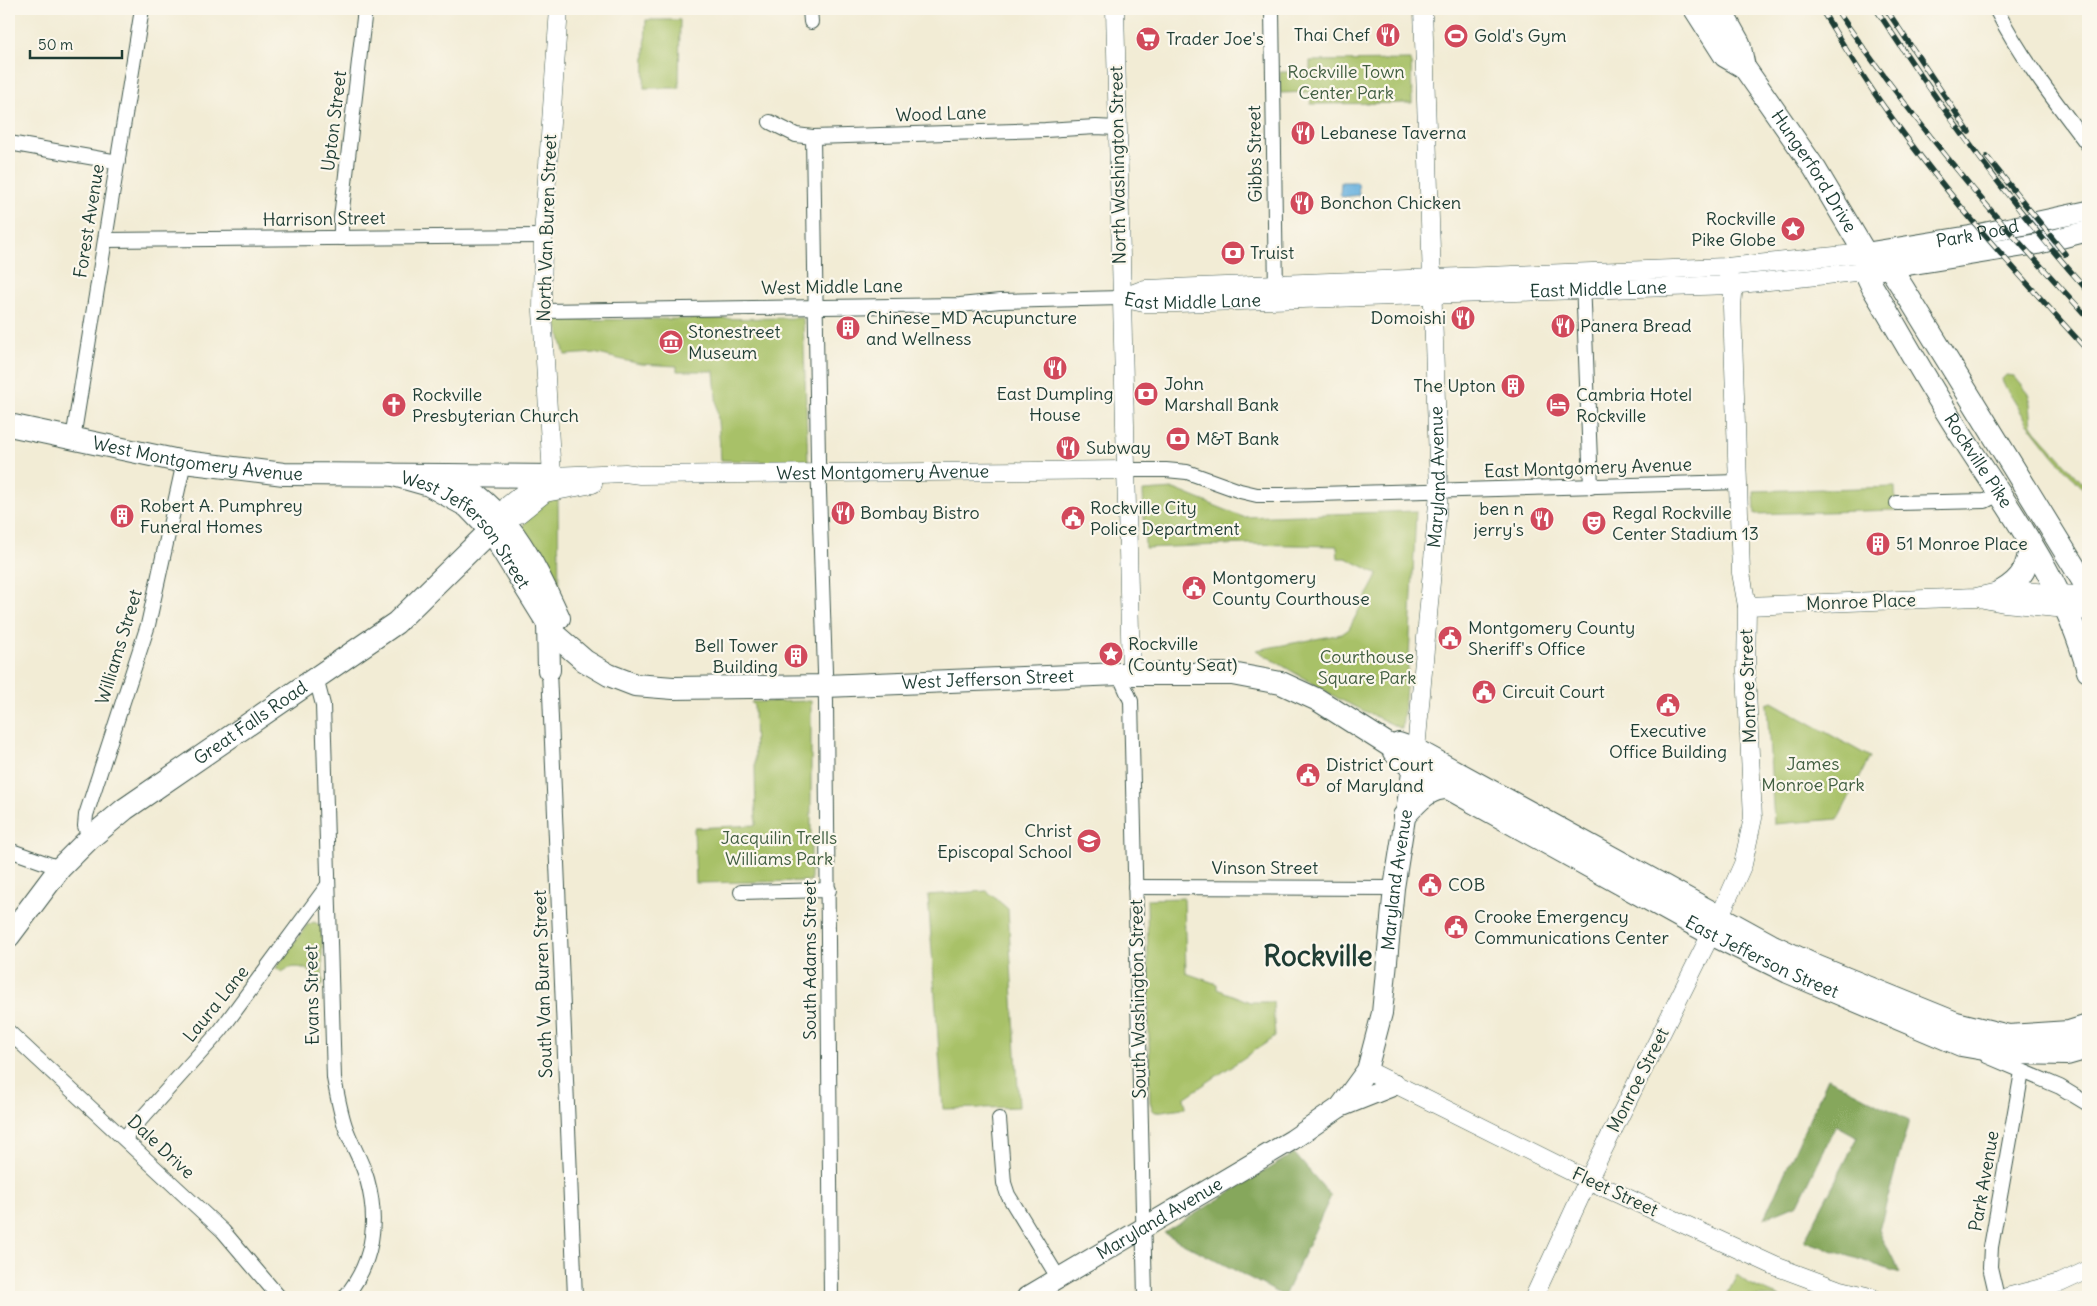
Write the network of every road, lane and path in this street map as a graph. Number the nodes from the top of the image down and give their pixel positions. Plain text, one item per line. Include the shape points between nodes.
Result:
1 (142, 9) edge
2 (365, 9) edge
3 (559, 9) edge
4 (1115, 9) edge
5 (1272, 9) edge
6 (1423, 9) edge
7 (1695, 9) edge
8 (1720, 9) edge
9 (1996, 9) edge
10 (1744, 67) junction
11 (770, 122) dead end
12 (1117, 128) junction
13 (813, 137) junction
14 (9, 144) edge
15 (2088, 145) edge
16 (118, 162) junction
17 (2088, 211) edge
18 (2088, 231) edge
19 (543, 236) junction
20 (341, 238) junction
21 (105, 240) junction
22 (1865, 262) junction
23 (1726, 267) junction
24 (1890, 268) junction
25 (1581, 273) junction
26 (1731, 285) junction
27 (1431, 287) junction
28 (1584, 290) junction
29 (1276, 292) junction
30 (1121, 298) junction
31 (816, 306) junction
32 (542, 311) junction
33 (9, 425) edge
34 (72, 439) junction
35 (184, 462) junction
36 (1126, 470) junction
37 (819, 472) junction
38 (390, 474) junction
39 (445, 475) junction
40 (640, 475) junction
41 (552, 476) junction
42 (1738, 482) junction
43 (1592, 487) junction
44 (1439, 492) junction
45 (2000, 494) junction
46 (1897, 503) dead end
47 (496, 525) junction
48 (2031, 544) junction
49 (2088, 590) edge
50 (2002, 591) junction
51 (2088, 596) edge
52 (1976, 598) junction
53 (2062, 602) junction
54 (1746, 606) junction
55 (2088, 611) edge
56 (548, 624) junction
57 (580, 656) junction
58 (549, 670) junction
59 (2088, 670) edge
60 (1130, 674) junction
61 (316, 678) junction
62 (826, 686) junction
63 (1131, 700) junction
64 (1414, 759) junction
65 (1448, 788) junction
66 (1404, 816) junction
67 (89, 839) junction
68 (9, 850) edge
69 (60, 868) junction
70 (328, 885) junction
71 (1135, 887) junction
72 (1394, 888) junction
73 (829, 890) junction
74 (741, 892) dead end
75 (1715, 926) junction
76 (9, 936) edge
77 (2088, 1026) edge
78 (9, 1032) edge
79 (1961, 1044) junction
80 (2081, 1051) edge
81 (1367, 1070) junction
82 (2022, 1072) junction
83 (1395, 1085) junction
84 (2088, 1104) edge
85 (1340, 1107) junction
86 (999, 1119) dead end
87 (124, 1138) junction
88 (1588, 1180) junction
89 (1143, 1228) junction
90 (2088, 1270) edge
91 (1059, 1279) junction
92 (279, 1297) edge
93 (345, 1297) edge
94 (575, 1297) edge
95 (831, 1297) edge
96 (1027, 1297) edge
97 (1145, 1297) edge
98 (1534, 1297) edge
99 (1870, 1297) edge
100 (1997, 1297) edge
101 (2007, 1297) edge

1 - 16 street, Forest Avenue
2 - 20 street, Upton Street
3 - 19 street, North Van Buren Street
4 - 12 street, North Washington Street
5 - 29 street, Gibbs Street
6 - 27 street, Maryland Avenue
7 - 10 main road, Hungerford Drive via 1725,56
8 - 10 main road, Hungerford Drive via 1739,43
9 - 15 street via 2033,70
10 - 22 main road, Hungerford Drive via 1815,169
11 - 13 street, Wood Lane via 796,135
12 - 13 street, Wood Lane via 1096,126
12 - 30 street, North Washington Street
13 - 31 street, South Adams Street
14 - 16 street
16 - 21 street, Forest Avenue
17 - 22 main road, Park Road
18 - 24 main road, Park Road via 2037,244
19 - 20 street, Harrison Street
19 - 32 street, North Van Buren Street
20 - 21 street, Harrison Street
21 - 34 street, Forest Avenue
22 - 23 street, East Middle Lane
22 - 24 main road, Hungerford Drive
22 - 26 street, East Middle Lane
22 - 45 main road, Rockville Pike via 1873,288
23 - 25 street, East Middle Lane
23 - 26 street, Monroe Street
24 - 49 main road, Rockville Pike
25 - 27 street, East Middle Lane
25 - 28 street
26 - 28 street, East Middle Lane
26 - 42 street, Monroe Street
27 - 28 street, East Middle Lane
27 - 29 street, East Middle Lane
27 - 44 street, Maryland Avenue
28 - 43 street
29 - 30 street, East Middle Lane via 1145,289
30 - 31 street, West Middle Lane via 1000,300 960,305
30 - 36 street, North Washington Street
31 - 32 street, West Middle Lane
31 - 37 street, South Adams Street
32 - 41 street, North Van Buren Street
33 - 34 main road, West Montgomery Avenue
34 - 35 main road, West Montgomery Avenue
35 - 38 main road, West Montgomery Avenue via 284,474
35 - 67 street, Williams Street via 148,625 86,815
36 - 37 street, West Montgomery Avenue
36 - 44 street, East Montgomery Avenue via 1187,472 1257,495
36 - 60 street, South Washington Street
37 - 40 street, West Montgomery Avenue
37 - 62 street, South Adams Street
38 - 39 main road, West Jefferson Street
38 - 47 main road, West Jefferson Street via 447,493
39 - 41 main road
39 - 47 main road, West Jefferson Street via 467,485
40 - 41 street, West Montgomery Avenue
40 - 47 street, West Montgomery Avenue via 545,493 519,514
41 - 47 street, West Montgomery Avenue via 538,481 508,505
42 - 43 street, East Montgomery Avenue
42 - 54 street, Monroe Street via 1741,573
43 - 44 street, East Montgomery Avenue
44 - 64 street, Maryland Avenue
45 - 46 street via 1985,501
45 - 48 main road, Rockville Pike
47 - 56 main road, West Jefferson Street
47 - 57 main road, West Jefferson Street via 523,545
47 - 61 main road, Great Falls Road via 396,624
48 - 50 main road via 2024,573
48 - 53 main road, Rockville Pike
50 - 52 street, Monroe Place
50 - 53 street, Monroe Place via 2046,591
51 - 53 street, Monroe Place
52 - 53 street, Monroe Place via 2004,603
52 - 54 street, Monroe Place
53 - 55 street
53 - 59 main road, Rockville Pike
54 - 75 street, Monroe Street via 1753,818 1743,864
56 - 57 main road, West Jefferson Street via 555,635
56 - 58 main road
57 - 58 main road via 562,658
57 - 62 main road, West Jefferson Street via 609,675 642,686
58 - 94 street, South Van Buren Street
60 - 62 main road, West Jefferson Street
60 - 63 street, South Washington Street
60 - 63 street, South Washington Street
60 - 64 main road, West Jefferson Street via 1232,674 1282,683 1318,700 1392,747 1394,752
61 - 67 main road, Great Falls Road via 148,793
61 - 70 street, Evans Street via 323,705
62 - 73 street, South Adams Street
63 - 71 street, South Washington Street
64 - 65 main road, East Jefferson Street
64 - 66 main road, Maryland Avenue
64 - 75 main road, East Jefferson Street
65 - 66 main road via 1426,793
65 - 75 main road, East Jefferson Street
66 - 72 main road, Maryland Avenue
67 - 69 main road, Great Falls Road
68 - 69 street
69 - 76 main road, Great Falls Road
70 - 87 street, Laura Lane via 220,1031
70 - 93 street, Evans Street via 334,1078 345,1127 367,1178 373,1220 368,1260
71 - 72 street, Vinson Street
71 - 89 street, South Washington Street
72 - 81 main road, Maryland Avenue via 1382,1014
73 - 74 street
73 - 95 street, South Adams Street
75 - 77 main road, East Jefferson Street via 1956,1023 2008,1036 2069,1032
75 - 79 main road, East Jefferson Street via 1788,972
75 - 88 street, Monroe Street
78 - 87 street, Dale Drive
79 - 80 main road, East Jefferson Street via 2006,1053
79 - 82 street
81 - 83 street, Fleet Street
81 - 85 main road, Maryland Avenue
82 - 84 street via 2060,1087
82 - 100 street, Park Avenue via 1992,1243 1990,1267
83 - 85 main road
83 - 88 street, Fleet Street
85 - 89 main road, Maryland Avenue via 1292,1140
86 - 91 street via 1004,1183 1008,1195
87 - 92 street, Dale Drive via 223,1231
88 - 98 street, Monroe Street
88 - 99 street, Fleet Street via 1775,1266 1837,1289
89 - 91 main road, Maryland Avenue
89 - 97 street, South Washington Street
90 - 101 street via 2060,1283
91 - 96 main road, Maryland Avenue

